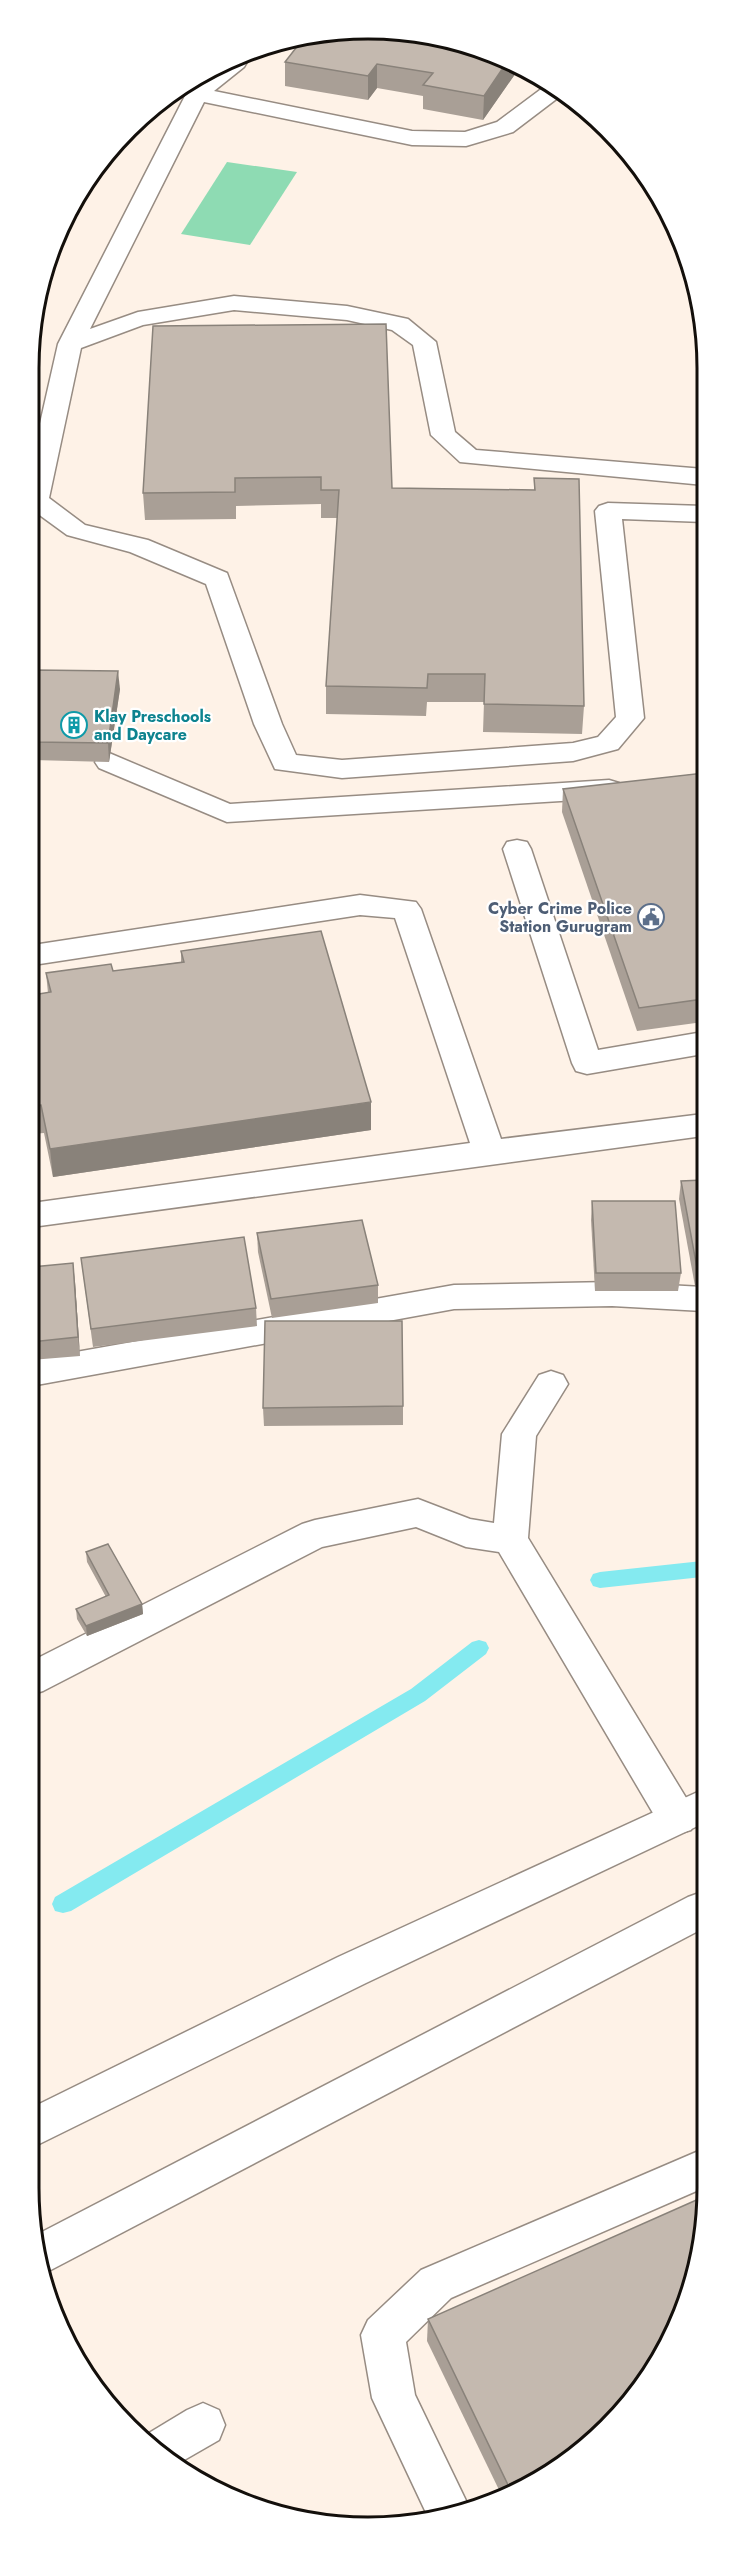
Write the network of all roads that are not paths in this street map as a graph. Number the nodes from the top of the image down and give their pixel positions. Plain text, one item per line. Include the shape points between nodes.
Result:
1 (223, 72) edge
2 (550, 93) edge
3 (197, 94) junction
4 (70, 344) junction
5 (697, 476) edge
6 (39, 486) edge
7 (39, 502) edge
8 (697, 514) edge
9 (109, 762) edge
10 (632, 787) edge
11 (517, 849) dead end
12 (39, 954) edge
13 (697, 1044) edge
14 (697, 1126) edge
15 (489, 1152) junction
16 (39, 1214) edge
17 (697, 1299) edge
18 (39, 1372) edge
19 (552, 1384) dead end
20 (510, 1539) junction
21 (39, 1675) edge
22 (689, 1812) edge
23 (697, 1912) edge
24 (39, 2125) edge
25 (697, 2171) edge
26 (45, 2252) edge
27 (203, 2425) dead end
28 (165, 2447) edge
29 (447, 2507) edge

1 - 3 street
2 - 3 street via 506,127 466,139 412,138
3 - 4 street
4 - 5 street via 138,319 234,303 348,313 400,324 424,342 443,435 469,457
4 - 6 street
7 - 8 street via 76,530 139,546 218,579 285,763 342,769 573,752 608,743 630,718 608,511
9 - 10 street via 227,813
11 - 13 street via 587,1063
12 - 15 street via 360,905 406,909
14 - 15 street
15 - 16 street
17 - 18 street via 612,1294 454,1297
19 - 20 street via 519,1434
20 - 21 street via 466,1533 418,1513 315,1534
20 - 22 street
22 - 24 street via 352,1970
23 - 26 street
25 - 29 street via 436,2284 383,2334 394,2398
27 - 28 street

